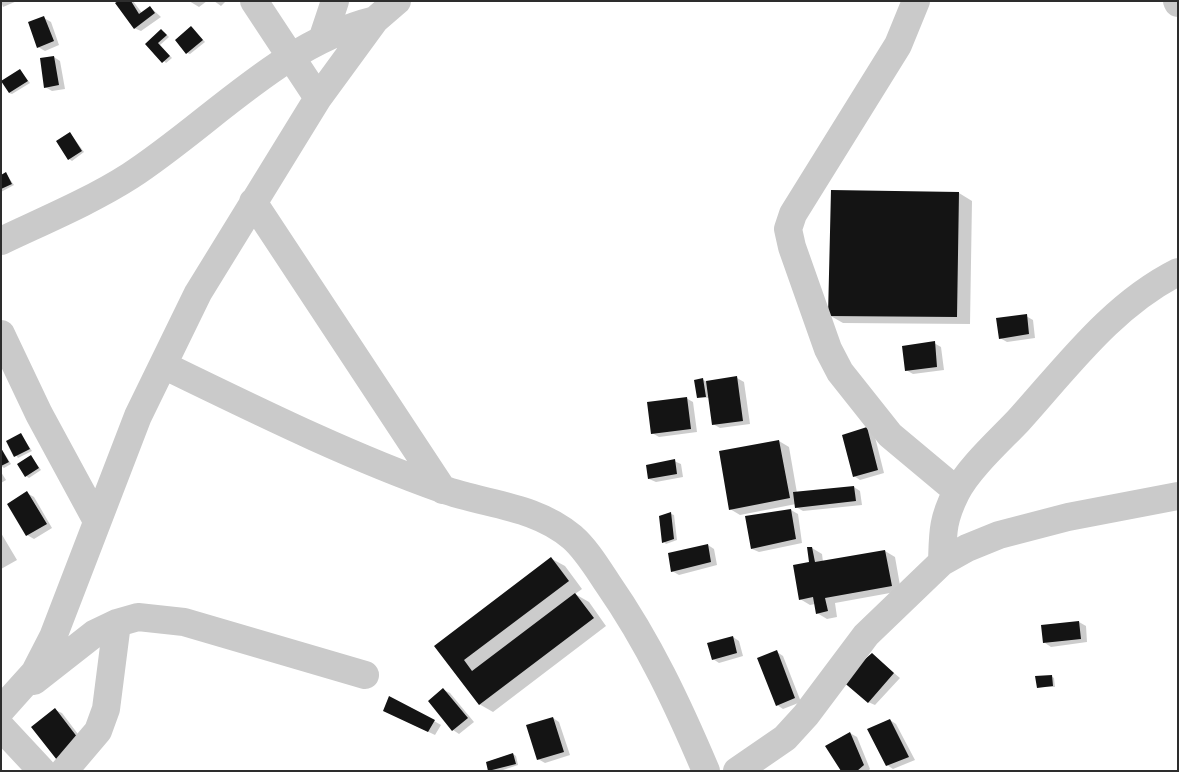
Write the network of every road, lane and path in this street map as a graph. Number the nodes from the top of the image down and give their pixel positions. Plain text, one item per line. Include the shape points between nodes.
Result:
1 (254, 1) edge
2 (335, 1) edge
3 (397, 1) edge
4 (916, 1) edge
5 (375, 20) junction
6 (323, 37) junction
7 (292, 57) junction
8 (318, 98) junction
9 (253, 202) junction
10 (1, 241) edge
11 (1178, 272) edge
12 (1, 334) edge
13 (163, 365) junction
14 (443, 490) junction
15 (957, 491) junction
16 (1178, 496) edge
17 (97, 521) junction
18 (942, 562) junction
19 (117, 623) junction
20 (365, 675) dead end
21 (9, 702) edge
22 (1, 727) edge
23 (42, 771) edge
24 (64, 771) edge
25 (706, 771) edge
26 (737, 771) edge

1 - 7 street
2 - 6 street
3 - 5 street
4 - 15 street via 898,45 806,192 788,229 825,340 840,372 890,435
5 - 6 street
5 - 8 street
6 - 7 street
7 - 8 street
7 - 10 street via 129,177
8 - 9 street
9 - 13 street via 198,293
9 - 14 street
11 - 15 street via 1143,293 1101,329
12 - 17 street via 39,414
13 - 14 street via 298,430
13 - 17 street via 138,416
14 - 25 street via 539,516 572,537 596,566 636,626 676,698
15 - 18 street via 944,522
16 - 18 street via 1000,535
17 - 21 street via 53,637 35,672
18 - 26 street via 866,635 785,738
19 - 20 street via 138,617 184,622
19 - 21 street via 94,634
19 - 24 street via 106,709 98,731
22 - 23 street

